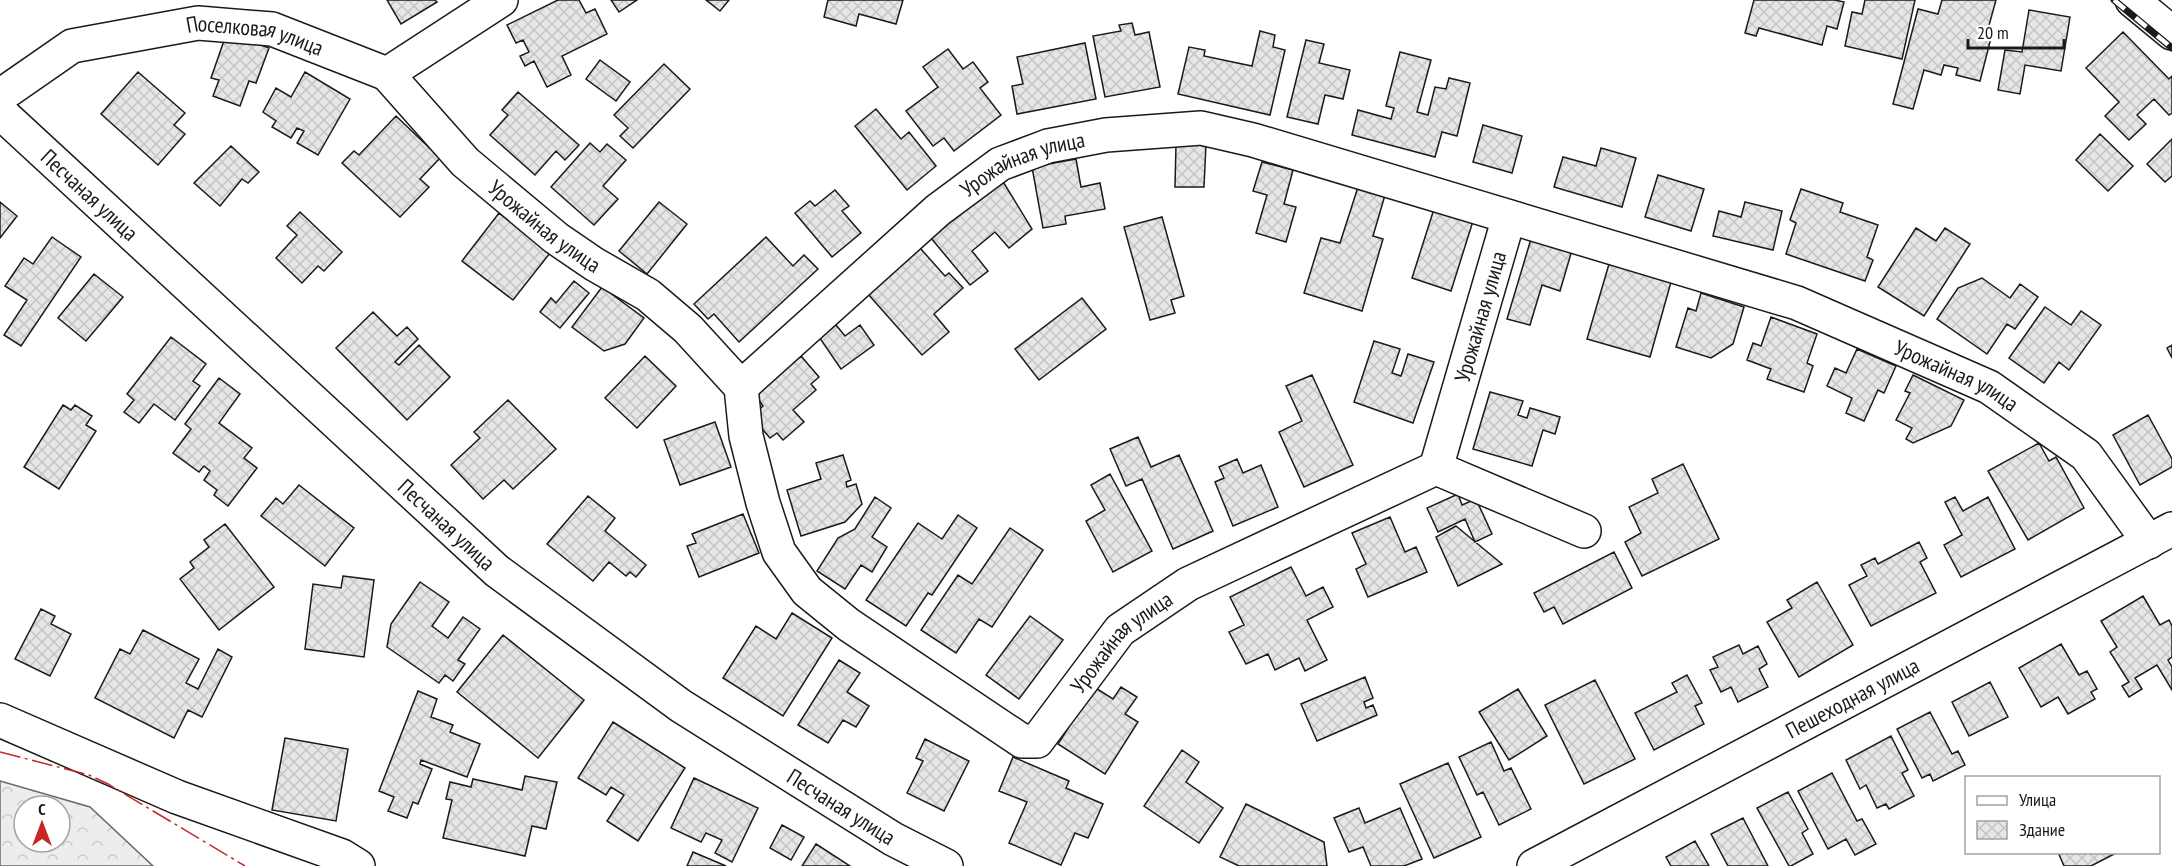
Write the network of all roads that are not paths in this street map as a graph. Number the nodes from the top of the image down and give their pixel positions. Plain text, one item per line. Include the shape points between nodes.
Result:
1 (501, 0) edge
2 (2132, 0) edge
3 (2172, 33) edge
4 (387, 74) junction
5 (0, 96) edge
6 (0, 112) edge
7 (1509, 217) junction
8 (741, 387) junction
9 (1436, 468) junction
10 (1584, 531) dead end
11 (2160, 535) edge
12 (0, 720) edge
13 (358, 866) edge
14 (946, 866) edge
15 (1533, 866) edge

1 - 4 street
2 - 3 street
4 - 5 street, Поселковая улица via 272,29 198,23 72,46
4 - 8 street, Урожайная улица via 465,162 556,238 648,295 688,329
6 - 14 street, Песчаная улица via 497,570 681,706 893,839
7 - 8 street, Урожайная улица via 1201,128 1106,135 1048,146 1000,164 939,210
7 - 9 street, Урожайная улица
7 - 11 street, Урожайная улица via 1797,303 1989,387 2086,455
8 - 9 street, Урожайная улица via 746,436 763,503 779,552 807,591 849,625 1022,741 1037,741 1120,630 1188,584
9 - 10 street
11 - 15 street, Пешеходная улица
12 - 13 street via 177,797 342,856

